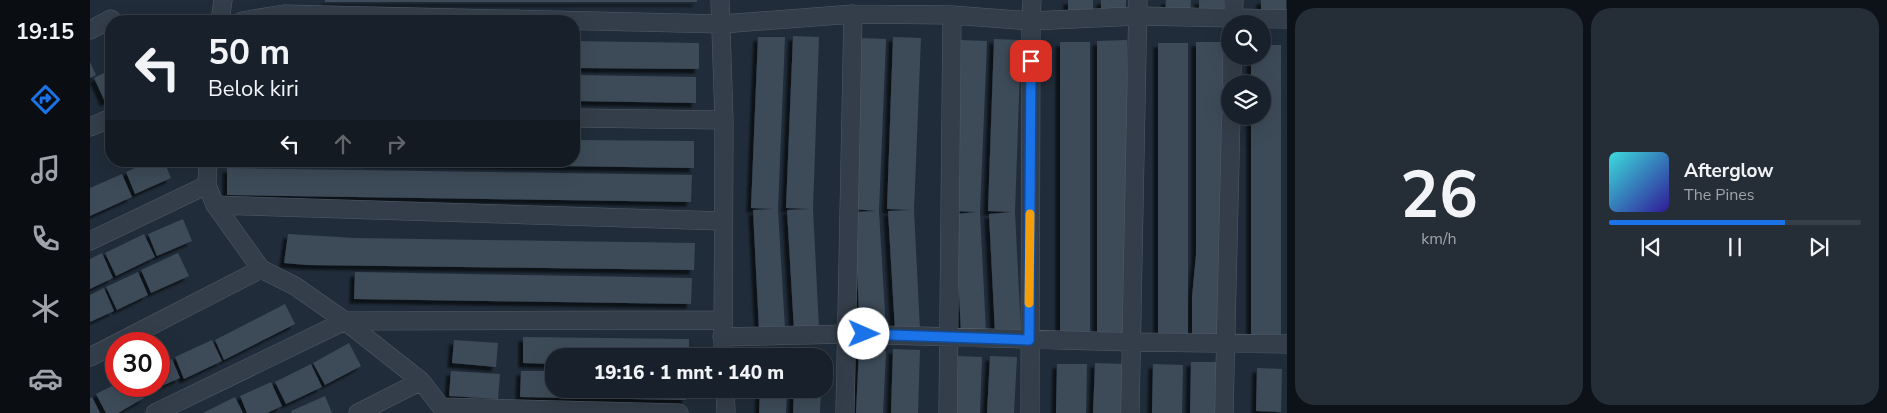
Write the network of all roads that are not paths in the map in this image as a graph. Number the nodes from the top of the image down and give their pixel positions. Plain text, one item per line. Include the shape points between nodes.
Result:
1 (223, 0) edge
2 (720, 0) edge
3 (1032, 0) edge
4 (1234, 0) edge
5 (285, 7) edge
6 (1138, 8) edge
7 (853, 14) junction
8 (221, 15) edge
9 (260, 15) edge
10 (491, 15) edge
11 (952, 15) junction
12 (1233, 15) edge
13 (580, 18) edge
14 (1221, 19) edge
15 (1287, 19) edge
16 (1271, 20) edge
17 (105, 21) edge
18 (1031, 21) junction
19 (722, 24) junction
20 (90, 30) edge
21 (580, 118) edge
22 (724, 120) junction
23 (105, 121) edge
24 (1231, 125) edge
25 (90, 127) edge
26 (208, 167) edge
27 (207, 185) junction
28 (215, 205) junction
29 (722, 221) junction
30 (90, 240) edge
31 (261, 269) junction
32 (345, 321) junction
33 (722, 329) junction
34 (847, 334) junction
35 (948, 336) junction
36 (1029, 340) junction
37 (1132, 342) junction
38 (1225, 343) junction
39 (1287, 344) edge
40 (723, 348) edge
41 (90, 357) edge
42 (421, 381) junction
43 (725, 398) edge
44 (444, 410) edge
45 (155, 413) edge
46 (358, 413) edge
47 (679, 413) edge
48 (726, 413) edge
49 (845, 413) edge
50 (948, 413) edge
51 (1030, 413) edge
52 (1130, 413) edge
53 (1224, 413) edge

1 - 8 street
2 - 19 street
3 - 18 street
4 - 12 street
5 - 9 street
5 - 10 street
6 - 14 street
6 - 18 street
6 - 37 street
7 - 11 street
7 - 19 street
7 - 34 street
11 - 18 street
11 - 35 street
13 - 19 street
15 - 16 street
17 - 20 street
18 - 36 street
19 - 22 street
21 - 22 street
22 - 29 street
23 - 25 street
24 - 38 street
26 - 27 street
27 - 28 street
27 - 30 street
28 - 29 street
28 - 31 street
29 - 33 street
31 - 32 street via 295,286
31 - 41 street
32 - 33 street
32 - 42 street
32 - 45 street
33 - 34 street
33 - 40 street
34 - 35 street
34 - 49 street
35 - 36 street
35 - 50 street
36 - 37 street
36 - 51 street
37 - 38 street
37 - 52 street
38 - 39 street
38 - 53 street
42 - 44 street
42 - 46 street
43 - 48 street
44 - 47 street

